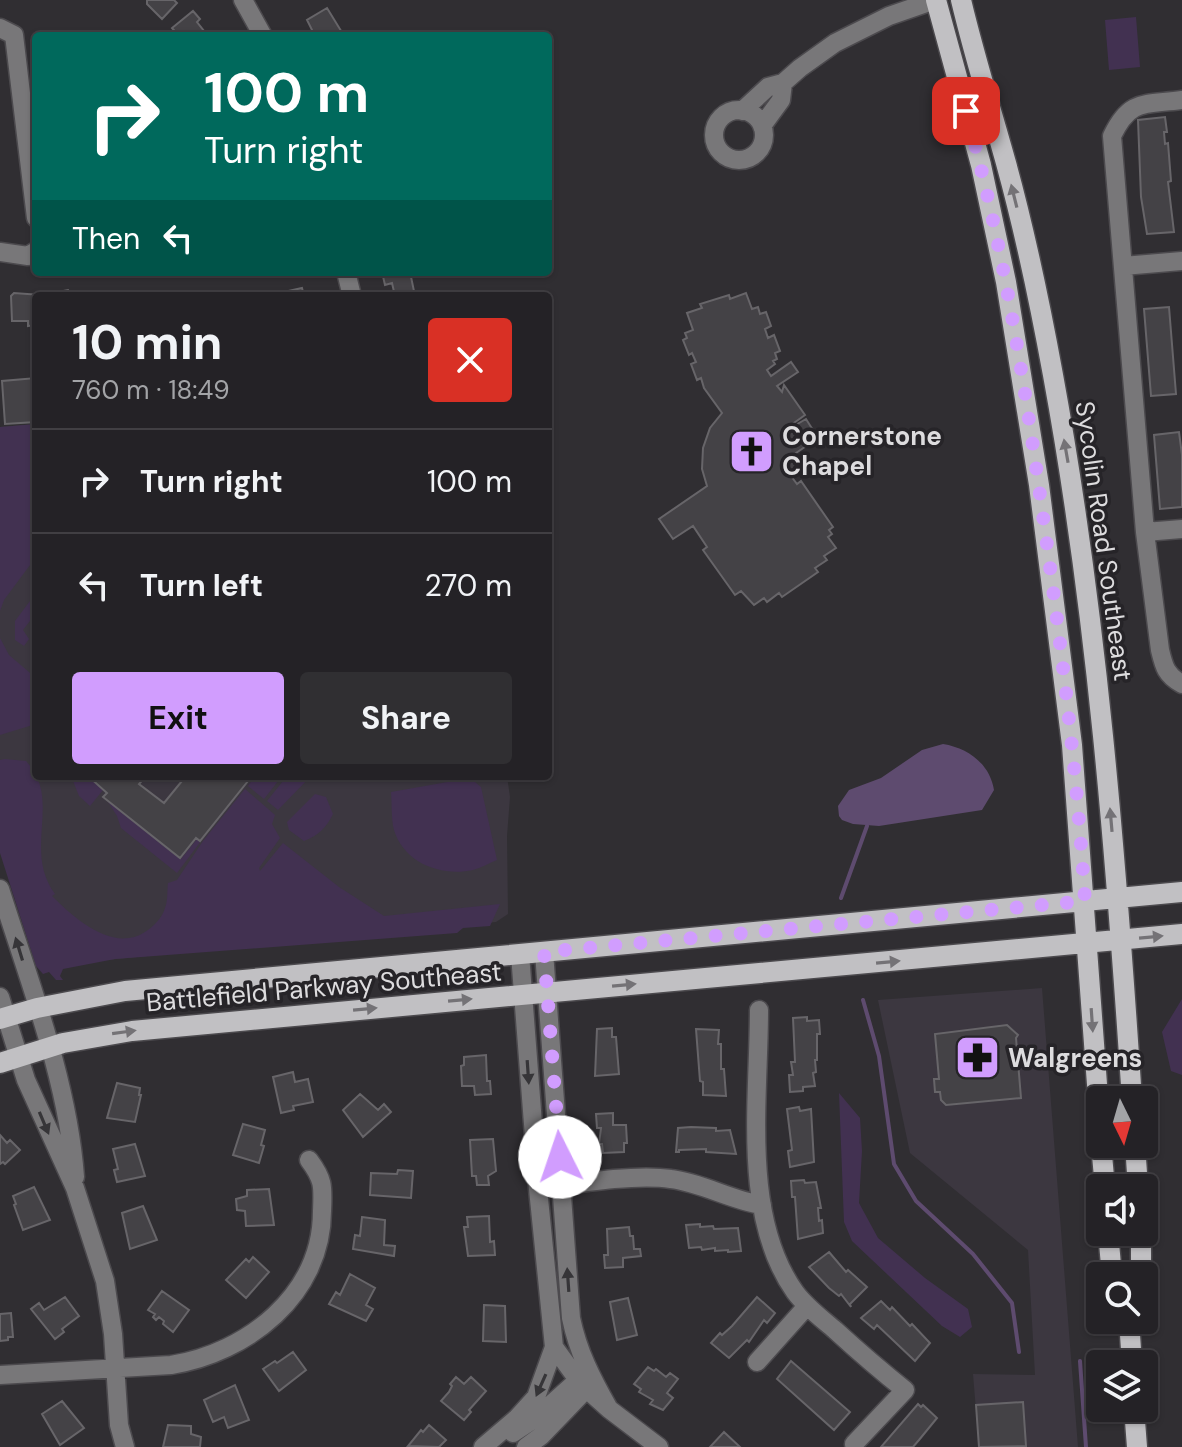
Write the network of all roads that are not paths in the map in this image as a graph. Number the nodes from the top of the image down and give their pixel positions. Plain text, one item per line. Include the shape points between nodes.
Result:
1 (243, 0) edge
2 (936, 0) edge
3 (961, 0) edge
4 (0, 28) edge
5 (261, 32) edge
6 (783, 83) junction
7 (1182, 100) edge
8 (742, 111) junction
9 (762, 126) junction
10 (32, 185) edge
11 (0, 252) edge
12 (32, 254) edge
13 (1182, 261) edge
14 (1123, 266) junction
15 (1182, 529) edge
16 (1145, 532) junction
17 (1182, 684) edge
18 (0, 889) edge
19 (1182, 892) edge
20 (1118, 898) junction
21 (1085, 901) junction
22 (1182, 934) edge
23 (1120, 940) junction
24 (1088, 943) junction
25 (544, 952) junction
26 (520, 954) junction
27 (546, 992) junction
28 (522, 994) junction
29 (37, 1008) junction
30 (759, 1010) dead end
31 (2, 1011) edge
32 (48, 1047) junction
33 (10, 1059) edge
34 (1097, 1086) edge
35 (1131, 1086) edge
36 (309, 1160) dead end
37 (562, 1185) junction
38 (75, 1188) junction
39 (538, 1189) junction
40 (762, 1205) junction
41 (807, 1306) junction
42 (554, 1347) junction
43 (757, 1362) dead end
44 (115, 1369) junction
45 (0, 1375) edge
46 (586, 1380) junction
47 (1135, 1422) edge
48 (854, 1444) dead end
49 (125, 1447) edge
50 (485, 1447) edge
51 (526, 1447) edge
52 (659, 1447) edge
53 (1137, 1447) edge

1 - 5 street
2 - 6 street via 860,29
2 - 21 main road via 981,165 1022,377 1061,648
20 -> 3 main road, Sycolin Road Southeast via 1089,610 1053,376 1007,166
4 - 10 street via 14,35
6 - 8 street via 768,87
6 - 9 street via 781,100
7 - 14 street via 1134,106 1112,136
8 - 9 street
8 - 9 street via 723,116 716,126 714,141 722,154 734,160 751,157 762,143
11 - 12 street
13 - 14 street
14 - 16 street
15 - 16 street
16 - 17 street via 1164,668
29 -> 18 street
19 - 20 main road, Battlefield Parkway Southeast
20 - 21 main road, Battlefield Parkway Southeast
20 - 23 main road, Sycolin Road Southeast
21 - 24 main road
21 - 25 main road, Battlefield Parkway Southeast
23 -> 22 main road, Battlefield Parkway Southeast
23 - 24 main road, Battlefield Parkway Southeast
23 - 35 main road, Sycolin Road Southeast
27 -> 24 main road, Battlefield Parkway Southeast
24 -> 34 main road
25 - 26 main road, Battlefield Parkway Southeast
25 - 27 street
26 - 28 street
26 - 29 main road, Battlefield Parkway Southeast via 125,991
27 - 28 main road, Battlefield Parkway Southeast
27 - 37 street
32 -> 28 main road, Battlefield Parkway Southeast via 132,1031
28 -> 39 street
29 - 31 main road, Battlefield Parkway Southeast
29 - 32 street
30 - 40 street
31 - 33 street
32 - 33 main road, Battlefield Parkway Southeast
32 - 38 street via 72,1142
33 -> 38 street via 26,1080
36 - 44 street via 323,1178 322,1224 308,1270 279,1312 217,1354 171,1365
37 - 39 street
37 - 40 street via 670,1179
46 -> 37 street via 571,1318
38 - 44 street via 110,1306
39 - 42 street
40 - 41 street via 775,1253
41 - 43 street
41 - 48 street via 905,1390
42 - 46 street
42 -> 50 street via 536,1397
44 - 45 street
44 - 49 street
46 - 50 street
46 - 51 street
46 - 52 street via 609,1409
47 - 53 main road

